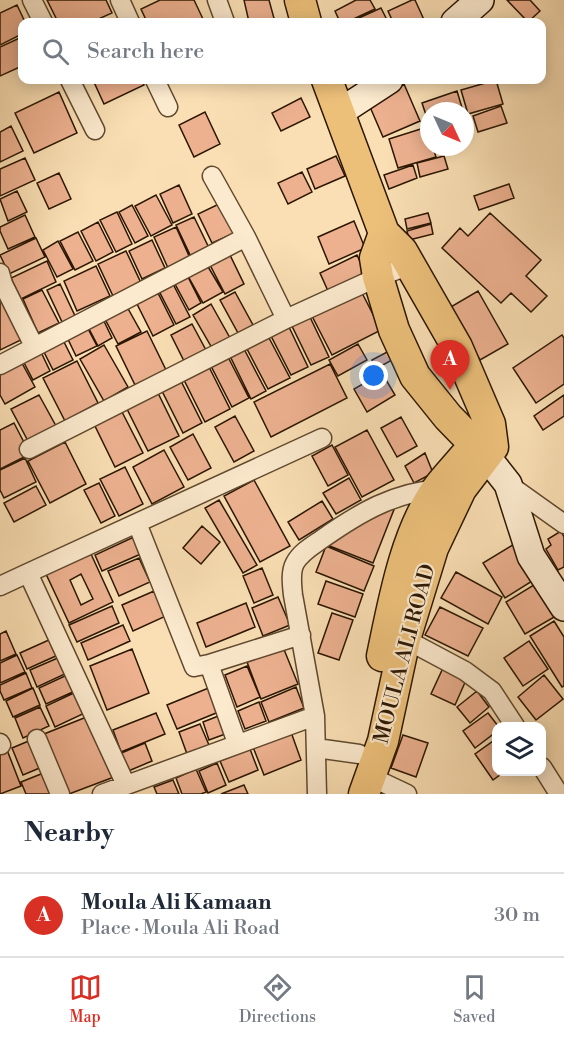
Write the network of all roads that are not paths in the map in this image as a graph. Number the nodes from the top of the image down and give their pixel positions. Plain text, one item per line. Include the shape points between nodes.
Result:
1 (32, 0) edge
2 (120, 0) edge
3 (217, 0) edge
4 (300, 0) edge
5 (476, 1) edge
6 (41, 18) edge
7 (128, 18) edge
8 (224, 18) edge
9 (305, 18) edge
10 (458, 18) edge
11 (72, 84) edge
12 (157, 84) edge
13 (329, 84) edge
14 (382, 84) edge
15 (168, 107) dead end
16 (340, 112) junction
17 (95, 130) dead end
18 (212, 176) dead end
19 (384, 233) junction
20 (246, 237) junction
21 (410, 265) junction
22 (0, 273) edge
23 (378, 276) junction
24 (286, 319) junction
25 (34, 346) junction
26 (0, 365) edge
27 (322, 438) dead end
28 (29, 449) dead end
29 (480, 450) junction
30 (508, 484) junction
31 (449, 489) junction
32 (137, 523) junction
33 (564, 524) edge
34 (28, 573) junction
35 (0, 586) edge
36 (564, 607) edge
37 (301, 635) junction
38 (405, 639) junction
39 (209, 664) junction
40 (315, 716) junction
41 (512, 722) edge
42 (37, 739) dead end
43 (237, 743) junction
44 (316, 748) junction
45 (546, 773) edge
46 (365, 775) edge
47 (126, 785) junction
48 (60, 794) edge
49 (102, 794) edge
50 (317, 794) edge
51 (342, 794) edge
52 (407, 794) edge
53 (559, 794) edge

1 - 6 street
2 - 7 street
3 - 8 street
4 - 9 main road
5 - 10 street
11 - 17 street
12 - 15 street
13 - 16 main road
14 - 16 street
16 - 19 main road
18 - 20 street
19 - 21 main road, MOULA ALI ROAD
19 - 23 main road via 375,258
20 - 24 street
20 - 25 street
21 - 23 street
21 - 29 main road, MOULA ALI ROAD via 457,348 490,424 493,447
22 - 25 street
23 - 24 street
23 - 29 main road via 393,330 415,376
24 - 28 street
25 - 26 street
27 - 32 street
29 - 30 street
29 - 31 main road, MOULA ALI ROAD
30 - 33 street
30 - 36 street via 531,556
31 - 37 street via 371,507 302,553 293,566 292,581
31 - 38 main road, MOULA ALI ROAD
31 - 46 main road, MOULA ALI ROAD via 423,514 392,603 370,714
32 - 34 street
32 - 39 street via 194,667
34 - 35 street
34 - 47 street
37 - 39 street
37 - 40 street
38 - 41 street via 465,671 492,691
38 - 46 main road, MOULA ALI ROAD via 390,716
39 - 43 street
40 - 43 street
40 - 44 street
42 - 48 street
43 - 47 street
44 - 46 street
44 - 50 street
45 - 53 street
46 - 51 main road, MOULA ALI ROAD via 353,772
46 - 52 street
47 - 49 street

